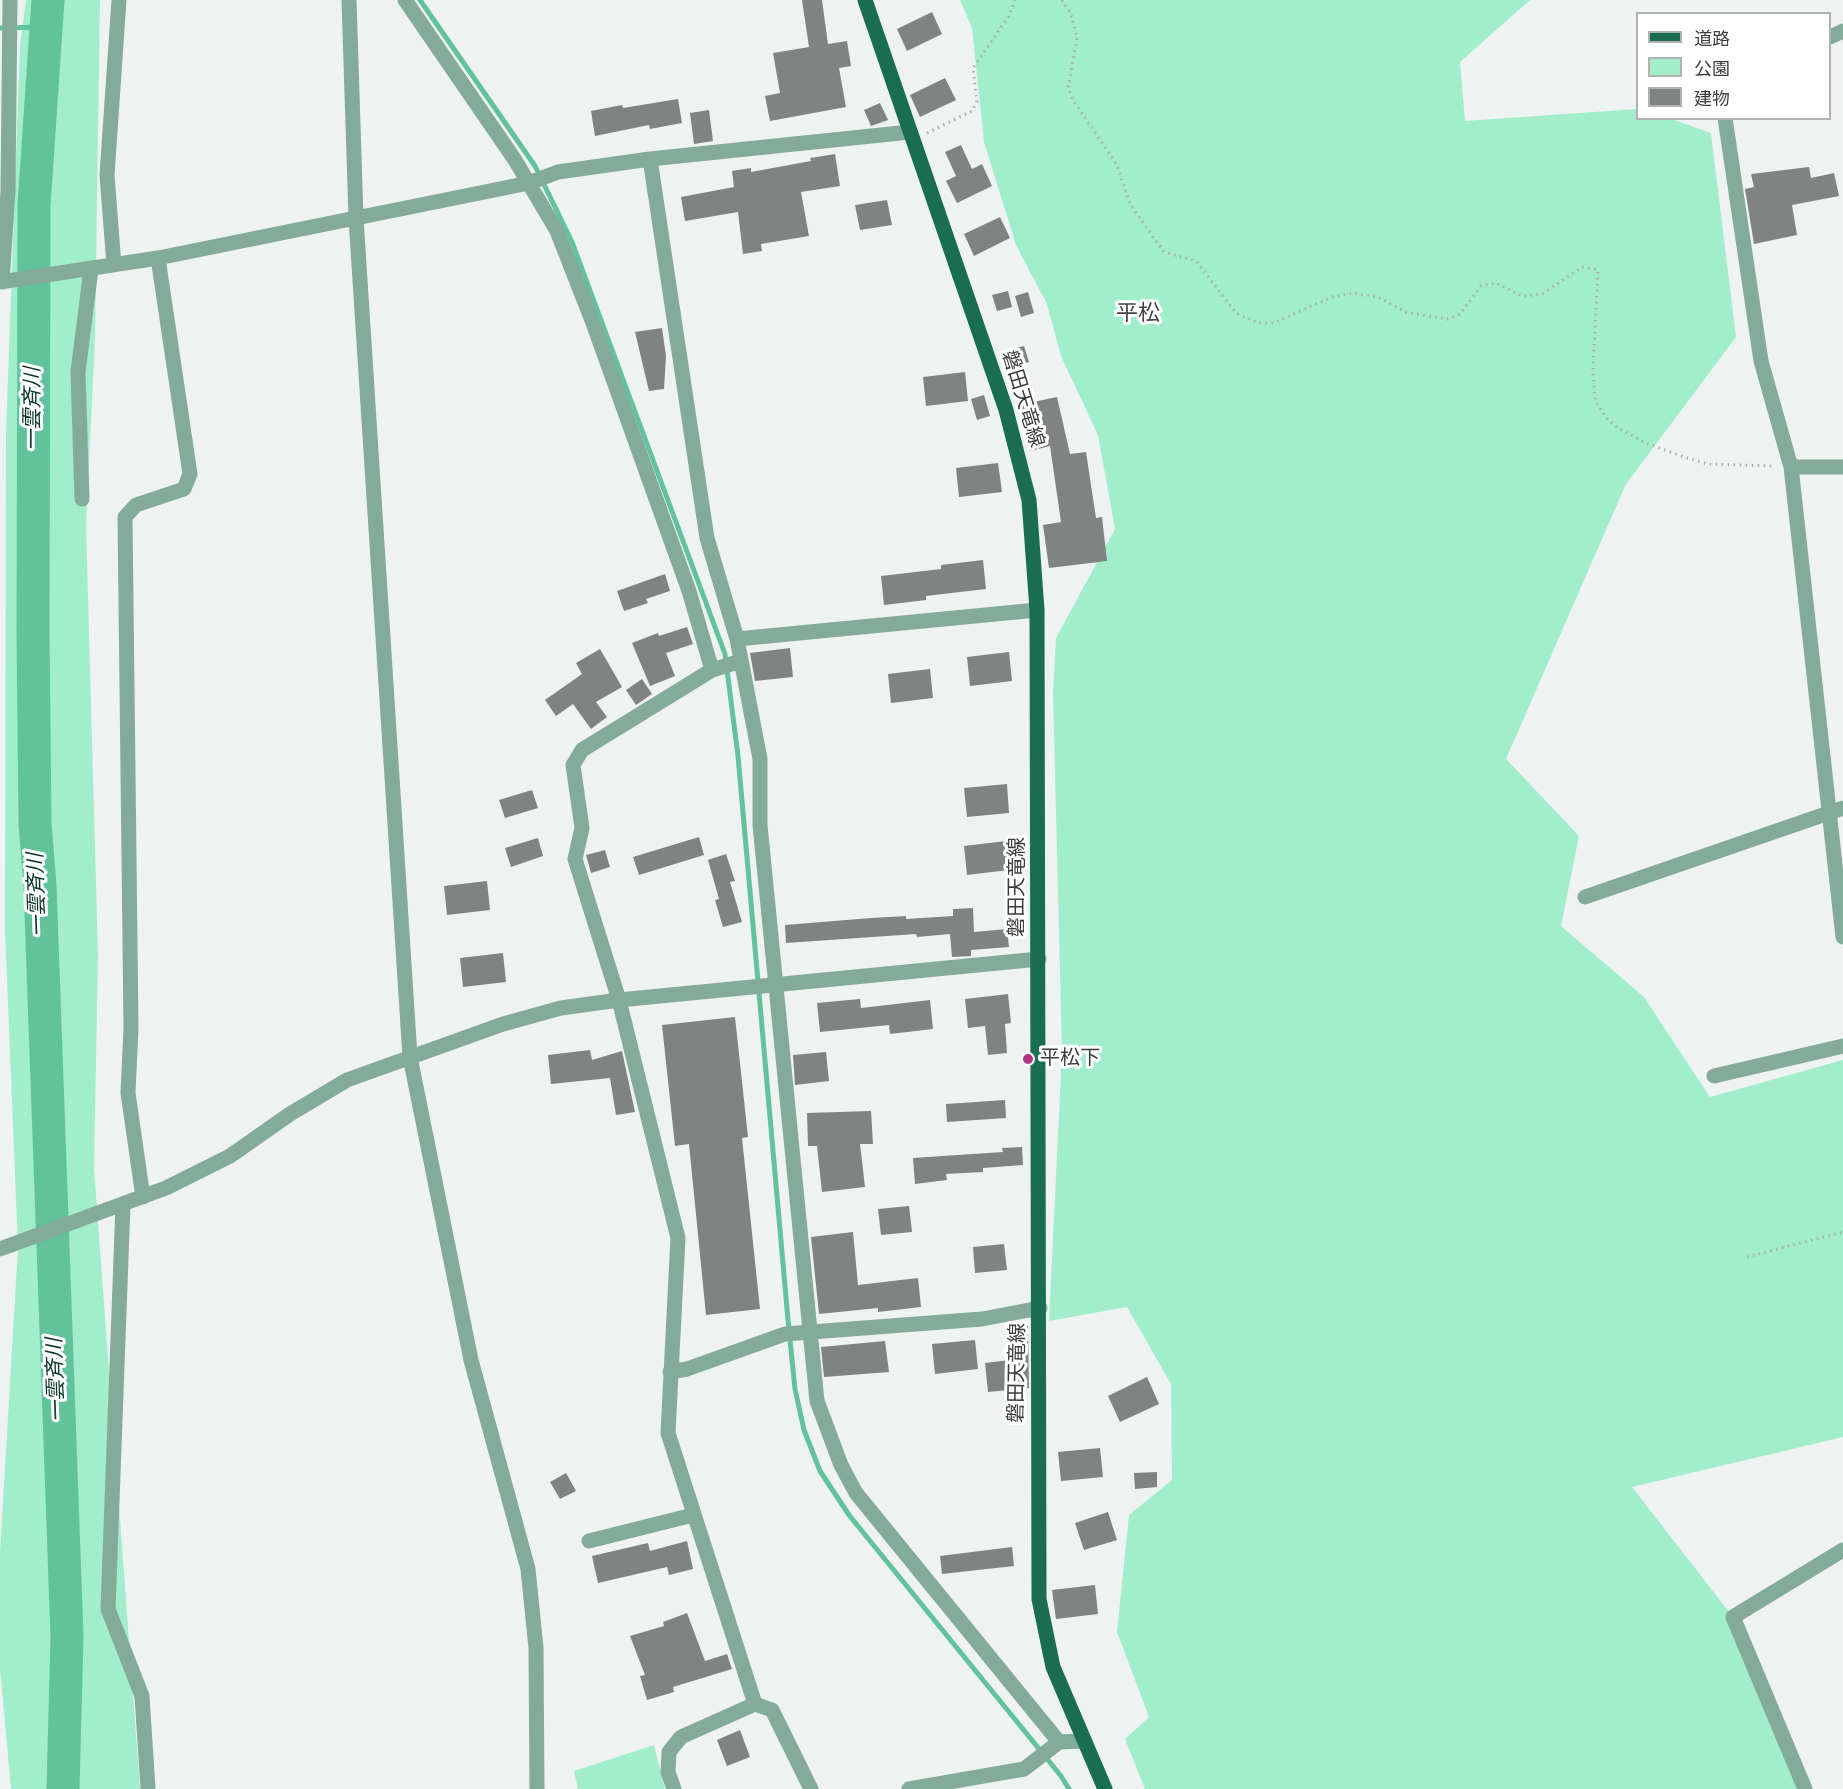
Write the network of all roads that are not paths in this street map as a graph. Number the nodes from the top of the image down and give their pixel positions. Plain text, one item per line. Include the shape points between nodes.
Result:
1 (10, 0) edge
2 (119, 0) edge
3 (349, 0) edge
4 (405, 0) edge
5 (865, 0) edge
6 (1725, 120) edge
7 (910, 132) junction
8 (650, 159) junction
9 (532, 182) junction
10 (356, 218) junction
11 (158, 258) junction
12 (114, 265) junction
13 (86, 270) junction
14 (1, 282) edge
15 (1791, 467) junction
16 (1843, 467) edge
17 (82, 499) dead end
18 (1037, 610) junction
19 (737, 639) junction
20 (741, 661) junction
21 (712, 670) junction
22 (1836, 810) edge
23 (1585, 897) dead end
24 (1843, 937) edge
25 (1039, 959) junction
26 (773, 986) junction
27 (619, 1000) junction
28 (1843, 1046) edge
29 (410, 1057) junction
30 (1714, 1076) dead end
31 (143, 1197) junction
32 (123, 1204) junction
33 (0, 1249) edge
34 (1040, 1308) junction
35 (805, 1332) junction
36 (670, 1372) junction
37 (693, 1515) junction
38 (589, 1541) dead end
39 (1843, 1550) edge
40 (755, 1704) junction
41 (1083, 1741) junction
42 (1057, 1744) junction
43 (148, 1789) edge
44 (537, 1789) edge
45 (674, 1789) edge
46 (811, 1789) edge
47 (909, 1789) edge
48 (1105, 1789) edge
49 (1805, 1789) edge

1 - 14 street via 8,191
2 - 12 street via 107,175
3 - 10 street
4 - 9 street
5 - 7 main road, 磐田天竜線
6 - 15 street via 1761,361
7 - 8 street
7 - 18 main road, 磐田天竜線 via 1006,410 1029,500
8 - 9 street via 551,174
8 - 19 street via 707,538
9 - 10 street
9 - 21 street via 557,231 593,323
10 - 11 street
10 - 29 street
11 - 12 street
11 - 31 street via 190,474 184,489 136,506 125,517 131,1017 128,1093
12 - 13 street
13 - 14 street
13 - 17 street via 78,372
15 - 16 street
15 - 22 street
18 - 19 street
18 - 25 main road, 磐田天竜線
19 - 20 street
20 - 21 street
20 - 26 street via 760,759 760,825
21 - 27 street via 582,750 573,765 582,828 574,859
22 - 23 street
22 - 24 street
25 - 26 street
25 - 34 main road, 磐田天竜線
26 - 27 street
26 - 35 street
27 - 29 street via 561,1008
27 - 36 street via 678,1238
28 - 30 street
29 - 31 street via 347,1080 230,1156
29 - 44 street via 471,1360 528,1569 536,1648
31 - 32 street
32 - 33 street
32 - 43 street via 108,1609 142,1696
34 - 35 street via 982,1319
34 - 41 main road, 磐田天竜線 via 1039,1599 1053,1666
35 - 36 street via 785,1334
35 - 42 street via 817,1401 856,1493
36 - 37 street via 668,1434
37 - 38 street
37 - 40 street
39 - 49 street via 1733,1617
40 - 45 street via 681,1737 669,1752 668,1772
40 - 46 street via 772,1710
41 - 42 street
41 - 48 main road, 磐田天竜線
42 - 47 street via 1024,1769

